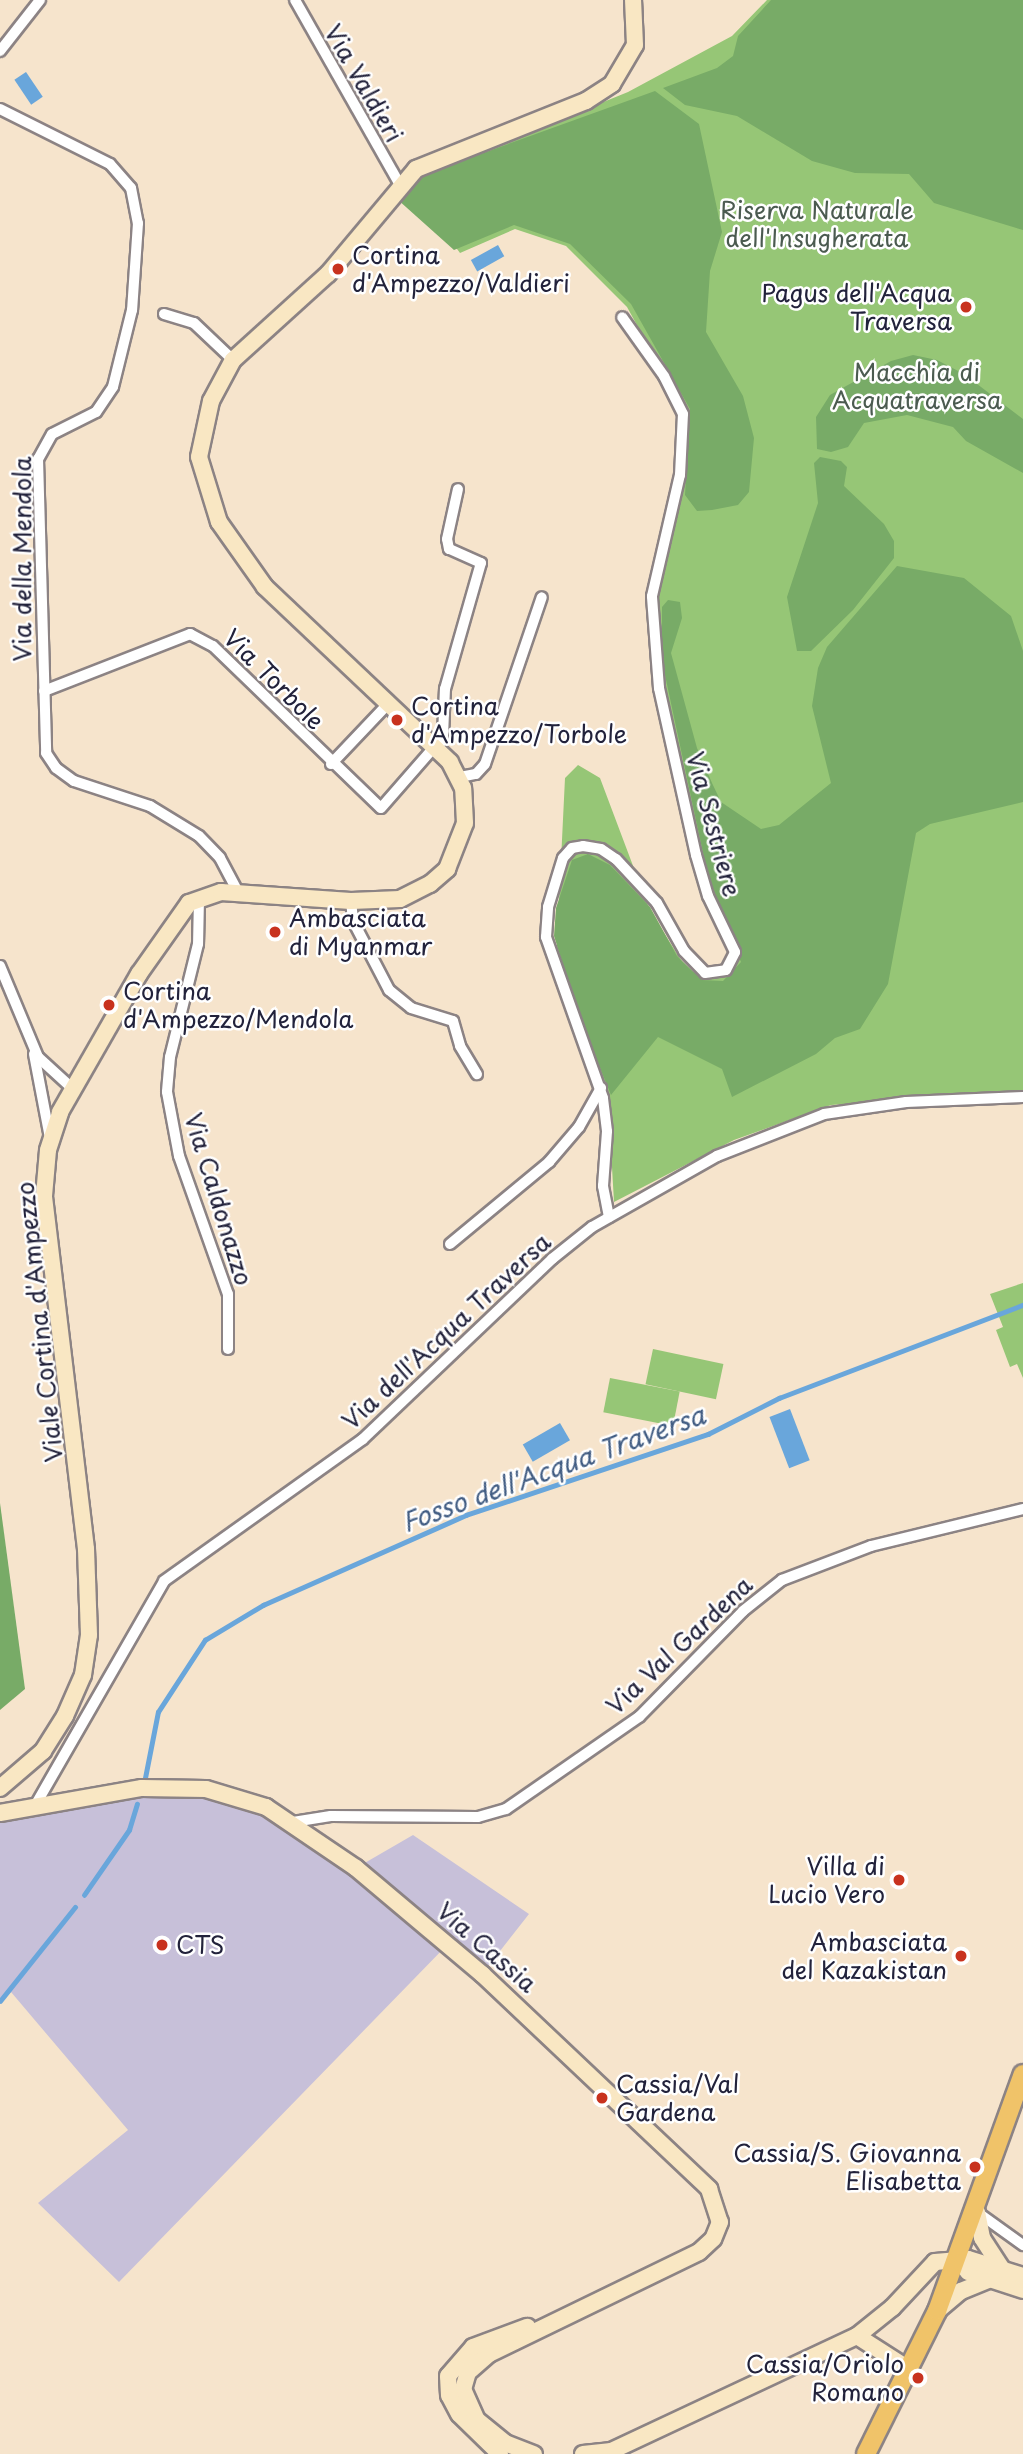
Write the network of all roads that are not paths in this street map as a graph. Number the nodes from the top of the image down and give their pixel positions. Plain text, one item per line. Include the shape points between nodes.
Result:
1 (40, 0) edge
2 (295, 0) edge
3 (633, 0) edge
4 (0, 51) edge
5 (0, 109) edge
6 (400, 184) junction
7 (164, 314) dead end
8 (622, 317) dead end
9 (233, 360) junction
10 (458, 489) dead end
11 (542, 597) dead end
12 (44, 691) junction
13 (388, 704) junction
14 (436, 747) junction
15 (331, 764) junction
16 (460, 778) junction
17 (238, 892) junction
18 (199, 898) junction
19 (351, 901) junction
20 (0, 966) edge
21 (32, 1048) junction
22 (477, 1074) dead end
23 (601, 1088) junction
24 (73, 1089) junction
25 (1023, 1097) edge
26 (50, 1140) junction
27 (609, 1217) junction
28 (450, 1244) dead end
29 (228, 1349) dead end
30 (1023, 1509) edge
31 (3, 1786) edge
32 (36, 1804) junction
33 (16, 1808) junction
34 (0, 1813) edge
35 (293, 1822) junction
36 (1023, 2074) edge
37 (1017, 2108) edge
38 (977, 2212) junction
39 (1023, 2245) edge
40 (958, 2259) junction
41 (1002, 2269) junction
42 (1023, 2276) edge
43 (988, 2280) junction
44 (1023, 2290) edge
45 (582, 2309) junction
46 (937, 2311) junction
47 (857, 2336) junction
48 (910, 2370) junction
49 (611, 2452) edge
50 (500, 2454) edge
51 (534, 2454) edge
52 (583, 2454) edge
53 (866, 2454) edge

1 - 4 street
2 - 6 street, Via Valdieri
3 - 6 street via 635,45 627,66 607,89 440,156
5 - 12 street, Via della Mendola via 110,164 131,188 137,211 131,310 113,387 96,412 44,441 38,459
6 - 9 street via 336,266
7 - 9 street via 194,323
8 - 23 street, Via Sestriere via 664,376 683,416 678,483 652,596 659,688 696,855 708,896 735,952 726,970 705,973 684,951 657,902 616,859 589,846 568,851 548,907 546,937 573,1024
9 - 13 street via 211,401 200,438 200,467 211,505 237,551 265,587
10 - 14 street via 449,549 481,563 445,689 443,736
11 - 16 street via 485,764 476,774
12 - 15 street, Via Torbole via 183,635 197,636
12 - 17 street, Via della Mendola via 45,745 56,768 74,780 134,799 177,821 211,847
13 - 14 street
13 - 15 street
14 - 15 street, Via Torbole via 381,808
14 - 16 street
16 - 19 street via 465,823 447,869 400,899
17 - 18 street
17 - 19 street
18 - 24 street, Viale Cortina d'Ampezzo via 172,922
18 - 29 street, Via Caldonazzo via 198,944 170,1057 167,1092 179,1156 228,1294
19 - 22 street via 353,921 389,990 411,1008 453,1021 460,1046
20 - 21 street
21 - 24 street via 46,1068
21 - 26 street
23 - 27 street, Via Sestriere via 607,1120 603,1186
23 - 28 street via 579,1127 548,1162
24 - 26 street, Viale Cortina d'Ampezzo
25 - 27 street, Via dell'Acqua Traversa via 906,1102 824,1114 717,1156
26 - 31 street, Viale Cortina d'Ampezzo via 44,1196 86,1549 89,1635 83,1675 65,1717 43,1751
27 - 32 street, Via dell'Acqua Traversa via 552,1259 363,1439 164,1581
30 - 35 street, Via Val Gardena via 872,1546 782,1580 755,1600 639,1717 506,1809 478,1817 331,1816
31 - 33 street, Viale Cortina d'Ampezzo
32 - 33 street, Via Cassia
32 - 35 street, Via Cassia via 142,1788 191,1788 252,1801
33 - 34 street, Via Cassia
35 - 45 street, Via Cassia via 482,1974 713,2194 720,2222 708,2244 667,2271
36 - 37 main road
37 - 38 main road
38 - 39 street
38 - 40 main road
38 - 41 street via 982,2238
40 - 41 street
40 - 43 street via 964,2270
40 - 46 main road
40 - 47 street via 932,2264 892,2308
41 - 42 street
43 - 44 street
43 - 46 street via 961,2291
45 - 50 street, Via Cassia via 483,2342 452,2368 447,2385 452,2402 467,2426
45 - 51 street, Via Cassia via 489,2354 466,2377 467,2404 477,2420 505,2443
46 - 48 main road
47 - 48 street
47 - 49 street
48 - 53 main road
49 - 52 street

